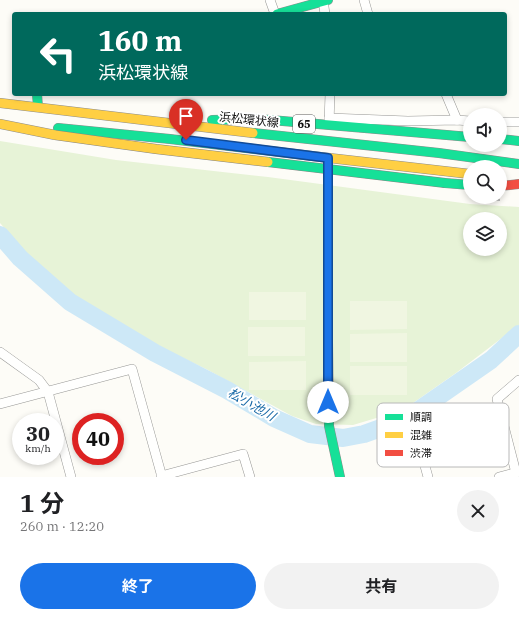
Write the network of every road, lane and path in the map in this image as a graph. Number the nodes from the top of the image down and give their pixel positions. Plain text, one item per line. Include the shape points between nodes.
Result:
1 (270, 0) edge
2 (364, 0) edge
3 (325, 1) edge
4 (275, 12) edge
5 (284, 12) edge
6 (325, 12) edge
7 (367, 12) edge
8 (37, 96) edge
9 (330, 96) edge
10 (447, 96) edge
11 (0, 103) edge
12 (38, 107) junction
13 (457, 120) junction
14 (463, 120) edge
15 (147, 121) junction
16 (329, 122) junction
17 (507, 122) edge
18 (519, 122) edge
19 (0, 123) edge
20 (463, 136) edge
21 (329, 140) junction
22 (507, 140) edge
23 (519, 141) edge
24 (328, 158) junction
25 (519, 164) edge
26 (463, 173) edge
27 (507, 179) edge
28 (519, 180) edge
29 (463, 184) edge
30 (519, 184) edge
31 (507, 185) edge
32 (0, 352) edge
33 (519, 380) edge
34 (48, 392) junction
35 (498, 403) edge
36 (0, 404) edge
37 (509, 443) edge
38 (425, 467) edge
39 (517, 473) edge
40 (161, 476) edge
41 (71, 477) edge
42 (250, 477) edge
43 (340, 477) edge
44 (428, 477) edge
45 (499, 477) edge

1 - 4 street
2 - 7 street
3 - 5 main road
3 - 6 street
8 - 12 main road
9 - 16 street
10 - 13 street
11 - 12 main road, 浜松環状線 / 65
12 - 15 main road, 浜松環状線 / 65
13 - 14 street
13 - 16 street
15 - 16 main road, 65 via 259,119
15 - 21 main road, 浜松環状線 / 65
16 - 20 main road, 65
16 - 21 main road
17 - 18 street
19 - 24 main road via 170,139
19 - 29 main road, bridge via 55,135
21 - 24 main road
21 - 25 main road, 浜松環状線 / 65
22 - 23 main road
24 - 26 main road
24 - 43 main road via 328,426
27 - 28 main road
30 - 31 main road
32 - 34 street via 39,380
33 - 35 street via 497,399
34 - 36 street
34 - 40 street via 132,369
34 - 41 street
37 - 39 street
38 - 44 street
39 - 45 street
40 - 42 street via 243,454

